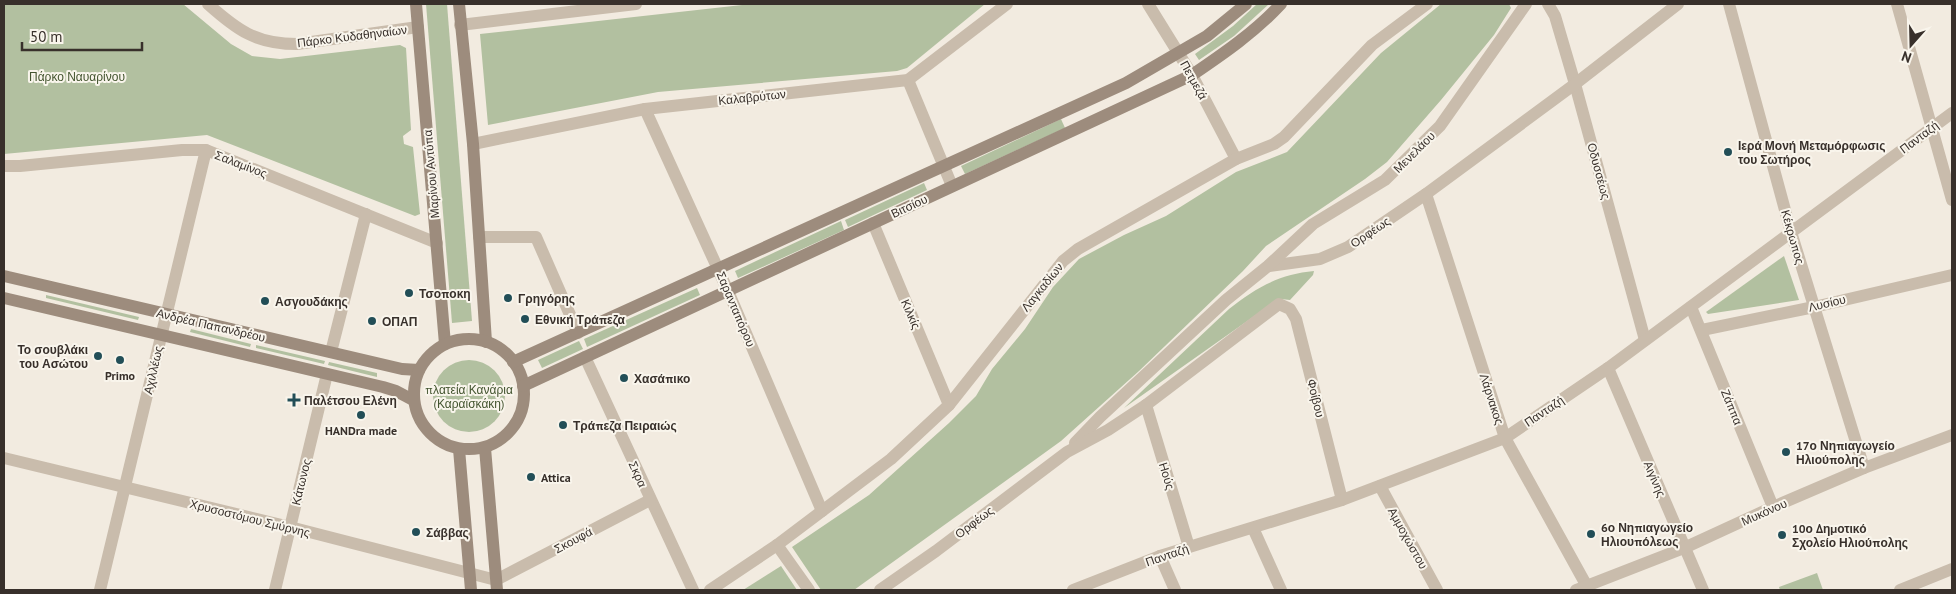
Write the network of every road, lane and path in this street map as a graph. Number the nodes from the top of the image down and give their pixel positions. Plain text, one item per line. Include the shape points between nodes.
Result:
1 (208, 4) edge
2 (416, 4) edge
3 (459, 4) edge
4 (636, 4) edge
5 (1007, 4) edge
6 (1148, 4) edge
7 (1246, 4) edge
8 (1281, 4) edge
9 (1427, 4) edge
10 (1526, 4) edge
11 (1548, 4) edge
12 (1678, 4) edge
13 (1729, 4) edge
14 (1897, 4) edge
15 (460, 25) junction
16 (418, 27) junction
17 (1178, 53) junction
18 (1192, 75) junction
19 (908, 80) junction
20 (1575, 84) junction
21 (645, 109) junction
22 (1952, 113) edge
23 (1932, 128) junction
24 (473, 144) junction
25 (206, 150) junction
26 (1236, 159) junction
27 (4, 166) edge
28 (943, 166) junction
29 (952, 186) junction
30 (1426, 194) junction
31 (1952, 200) edge
32 (366, 214) junction
33 (873, 223) junction
34 (1791, 232) junction
35 (479, 238) junction
36 (437, 243) junction
37 (1268, 266) junction
38 (718, 267) junction
39 (1952, 275) edge
40 (4, 276) edge
41 (728, 291) junction
42 (4, 298) edge
43 (1279, 304) joint
44 (1691, 307) junction
45 (1814, 307) junction
46 (166, 314) junction
47 (1702, 330) junction
48 (578, 333) junction
49 (160, 336) junction
50 (1645, 340) junction
51 (486, 342) junction
52 (445, 344) junction
53 (331, 352) junction
54 (585, 357) junction
55 (514, 362) junction
56 (1608, 368) junction
57 (419, 370) junction
58 (327, 374) junction
59 (523, 386) junction
60 (413, 400) junction
61 (1146, 405) junction
62 (949, 406) junction
63 (1952, 435) edge
64 (1505, 438) junction
65 (485, 448) junction
66 (459, 449) junction
67 (1067, 452) junction
68 (4, 458) edge
69 (1864, 468) junction
70 (1380, 486) junction
71 (125, 487) junction
72 (650, 500) junction
73 (1342, 500) junction
74 (1773, 507) junction
75 (822, 511) junction
76 (290, 527) junction
77 (1253, 528) junction
78 (778, 545) junction
79 (1189, 547) junction
80 (1684, 548) junction
81 (1160, 556) junction
82 (1952, 569) edge
83 (470, 574) junction
84 (497, 585) edge
85 (1584, 589) edge
86 (100, 590) edge
87 (275, 590) edge
88 (471, 590) edge
89 (693, 590) edge
90 (710, 590) edge
91 (809, 590) edge
92 (880, 590) edge
93 (1072, 590) edge
94 (1176, 590) edge
95 (1281, 590) edge
96 (1437, 590) edge
97 (1703, 590) edge
98 (1900, 590) edge

1 - 16 street, Πάρκο Κυδαθηναίων via 230,24 249,35 282,44
2 - 16 street, Μαρίνου Αντύπα
3 - 15 street
4 - 15 street
5 - 19 street
6 - 17 street, Πετμεζά
7 - 17 street, Βιτσίου via 1207,36
8 - 18 street, Βιτσίου via 1253,31
9 - 26 street, Λαγκαδίων via 1372,45 1284,137
10 - 37 street, Μενελάου via 1440,126 1425,142 1385,180 1313,224
11 - 20 street, Οδυσσέως via 1555,16
12 - 20 street, Ορφέως
13 - 34 street, Κέκρωπος
14 - 23 street
15 - 24 street
16 - 36 street, Μαρίνου Αντύπα
17 - 18 street, Πετμεζά
17 - 28 street, Βιτσίου via 1126,83
18 - 26 street, Πετμεζά
18 - 29 street, Βιτσίου
19 - 21 street, Καλαβρύτων
19 - 28 street
20 - 30 street, Ορφέως
20 - 50 street, Οδυσσέως
21 - 24 street, Καλαβρύτων
21 - 38 street, Σαρανταπόρου
22 - 23 street, Πανταζή
23 - 31 street
23 - 34 street, Πανταζή
24 - 35 street
25 - 27 street, Σαλαμίνος
25 - 32 street, Σαλαμίνος
25 - 46 street, Αχιλλέως
26 - 62 street, Λαγκαδίων via 1078,249 1063,261
28 - 29 street
28 - 38 street, Βιτσίου
29 - 33 street, Βιτσίου
30 - 37 street, Ορφέως via 1348,247 1320,259
30 - 64 street, Λάρνακος
32 - 36 street, Σαλαμίνος
32 - 53 street
33 - 41 street, Βιτσίου
33 - 62 street, Κιλκίς
34 - 44 street, Πανταζή
34 - 45 street, Κέκρωπος
35 - 48 street via 536,237
35 - 51 street
36 - 52 street, Μαρίνου Αντύπα
37 - 67 street, Ορφέως via 1226,300
38 - 41 street, Σαρανταπόρου
38 - 48 street, Βιτσίου
39 - 45 street, Λυσίου
40 - 46 street, Ανδρέα Παπανδρέου
41 - 54 street, Βιτσίου
41 - 75 street, Σαρανταπόρου
42 - 49 street, Ανδρέα Παπανδρέου
43 - 61 street, Ορφέως
43 - 73 street, Φοίβου via 1290,309 1296,319
44 - 47 street, Ζάππα
44 - 50 street, Πανταζή
45 - 47 street, Λυσίου
45 - 69 street, Κέκρωπος
46 - 49 street, Αχιλλέως
46 - 53 street, Ανδρέα Παπανδρέου
47 - 74 street, Ζάππα
48 - 55 street, Βιτσίου
49 - 58 street, Ανδρέα Παπανδρέου
49 - 71 street, Αχιλλέως
50 - 56 street, Πανταζή
51 - 52 street via 465,339
51 - 55 street
52 - 57 street via 427,358
53 - 57 street, Ανδρέα Παπανδρέου
54 - 59 street, Βιτσίου
54 - 72 street, Σκρα
55 - 59 street
56 - 64 street, Πανταζή
56 - 80 street, Αιγίνης
57 - 60 street
58 - 60 street, Ανδρέα Παπανδρέου via 396,391
58 - 76 street, Κάτωνος
59 - 65 street via 524,397 518,419 505,437
60 - 66 street via 428,432 442,443
61 - 67 street, Ορφέως
61 - 79 street, Ηούς
62 - 75 street, Λαγκαδίων via 891,459
63 - 69 street, Μυκόνου
64 - 70 street, Πανταζή
64 - 85 street, Λάρνακος
65 - 66 street
65 - 84 street
66 - 83 street
67 - 92 street, Ορφέως
68 - 71 street, Χρυσοστόμου Σμύρνης
69 - 74 street, Μυκόνου
70 - 73 street, Πανταζή
70 - 96 street, Αμμοχώστου
71 - 76 street, Χρυσοστόμου Σμύρνης
71 - 86 street, Αχιλλέως
72 - 84 street, Σκουφά
72 - 89 street, Σκρα
73 - 77 street, Πανταζή
74 - 80 street, Μυκόνου
75 - 78 street, Λαγκαδίων
76 - 83 street, Χρυσοστόμου Σμύρνης
76 - 87 street, Κάτωνος
77 - 79 street, Πανταζή
77 - 95 street
78 - 90 street, Λαγκαδίων
78 - 91 street
79 - 81 street, Πανταζή
80 - 85 street, Μυκόνου
80 - 97 street, Αιγίνης
81 - 93 street, Πανταζή
81 - 94 street
82 - 98 street
83 - 84 street, Χρυσοστόμου Σμύρνης
83 - 88 street

